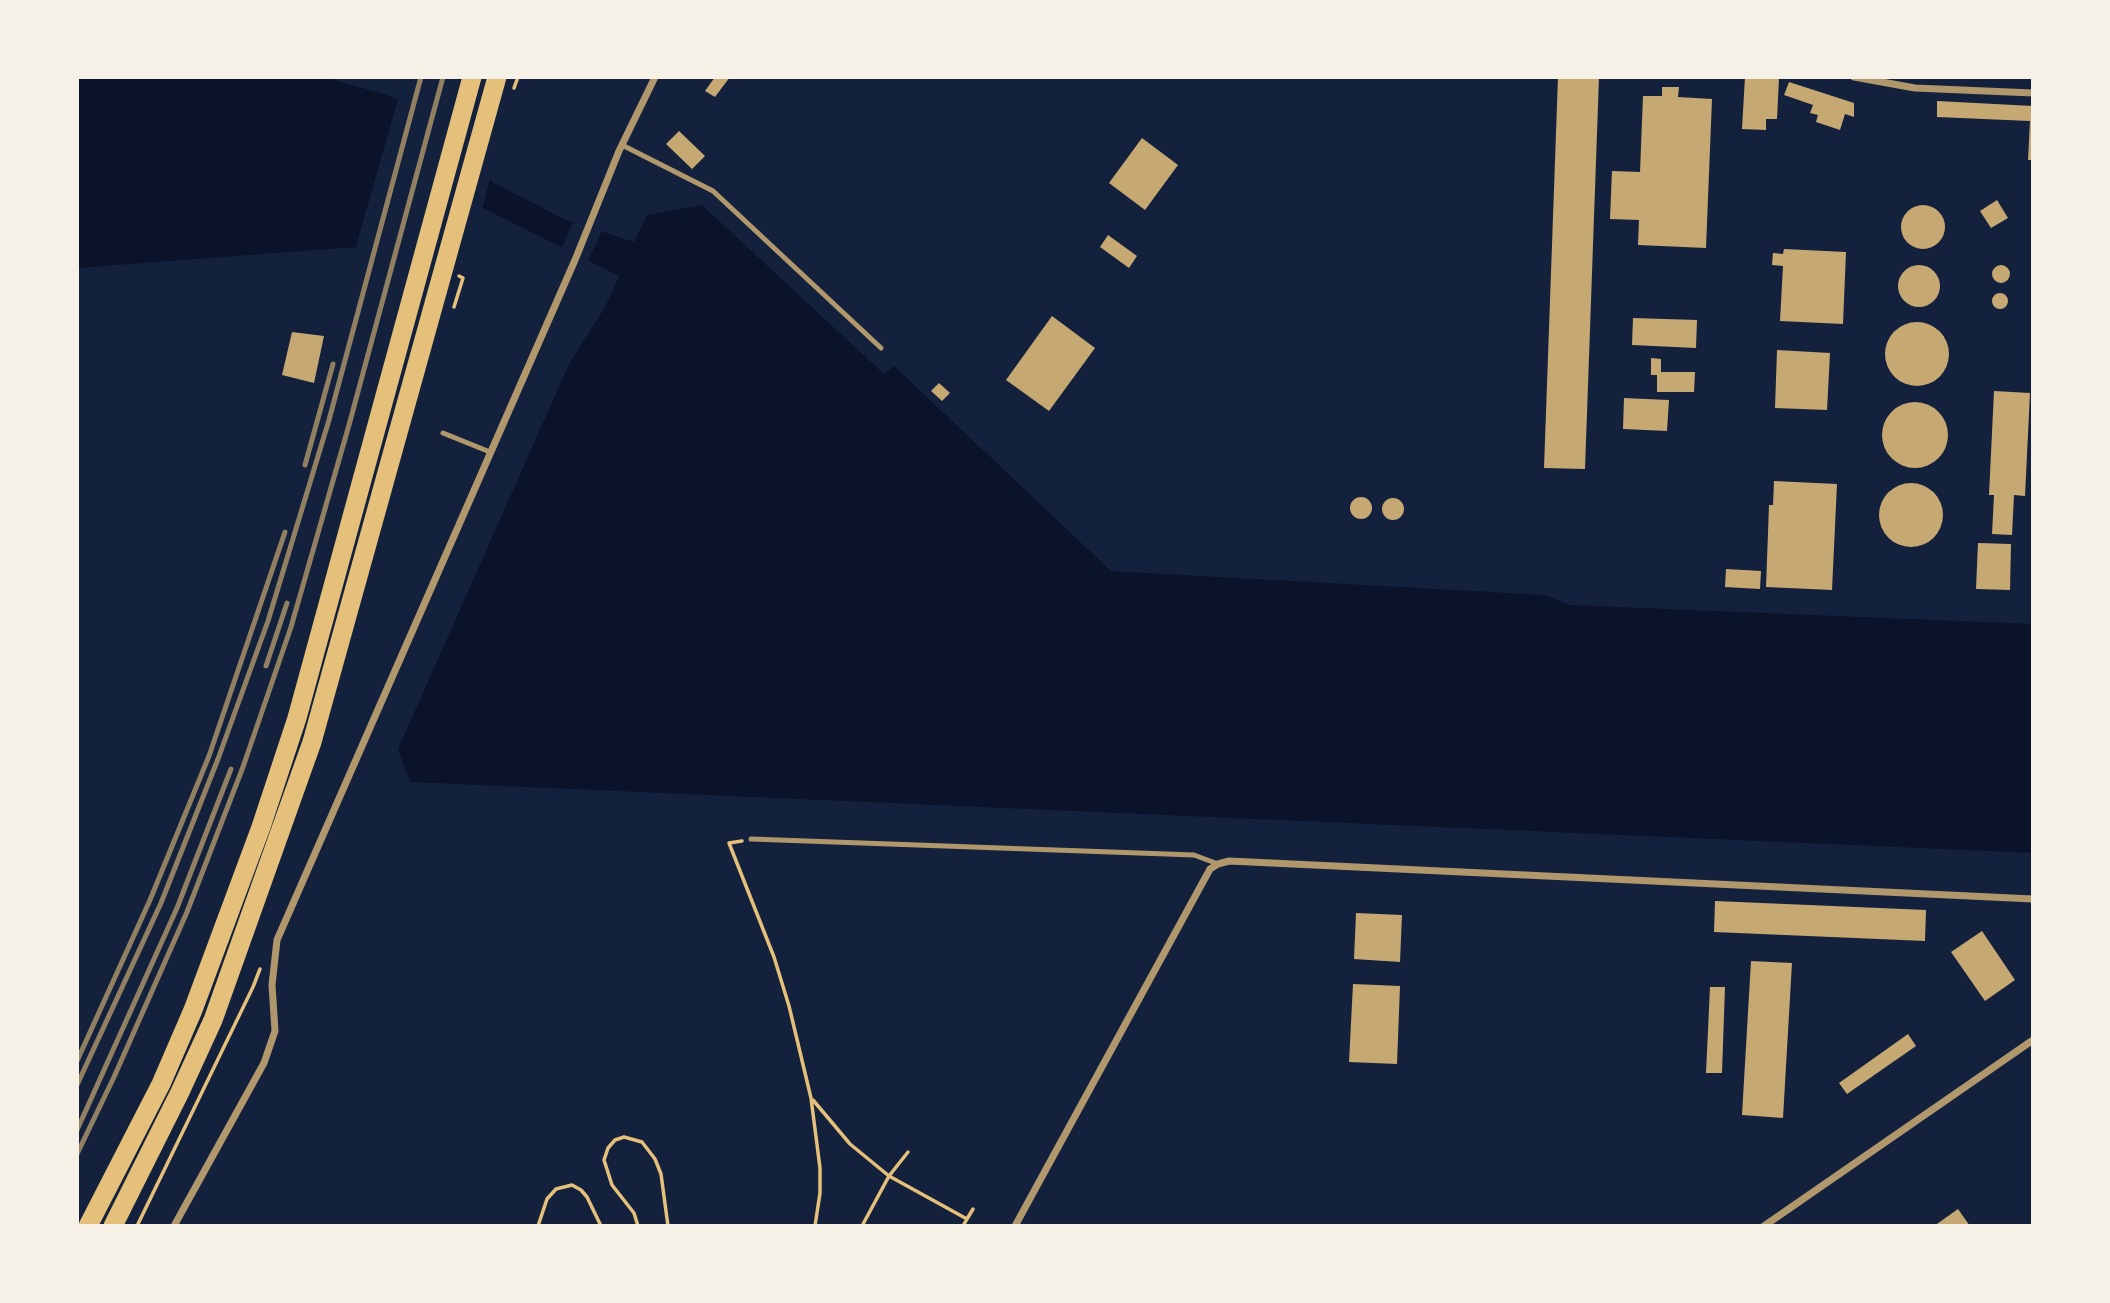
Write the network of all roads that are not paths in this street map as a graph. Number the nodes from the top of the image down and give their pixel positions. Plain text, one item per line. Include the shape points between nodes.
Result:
1 (472, 77) edge
2 (497, 77) edge
3 (655, 77) edge
4 (1854, 77) edge
5 (2033, 93) edge
6 (622, 145) junction
7 (881, 348) dead end
8 (443, 433) dead end
9 (489, 452) junction
10 (751, 839) road end
11 (1218, 864) junction
12 (2033, 899) edge
13 (2033, 1040) edge
14 (88, 1226) edge
15 (113, 1226) edge
16 (174, 1226) edge
17 (1015, 1226) edge
18 (1764, 1226) edge

1 - 14 highway via 297,718 261,827 161,1084
2 - 15 highway via 312,742 213,1020
3 - 6 street
4 - 5 street via 1916,88
6 - 7 lane via 713,191
6 - 9 street
8 - 9 lane
9 - 16 street via 276,940 272,985 275,1031 264,1063
10 - 11 lane via 1194,855
11 - 12 street
11 - 17 street via 1210,869
13 - 18 street

